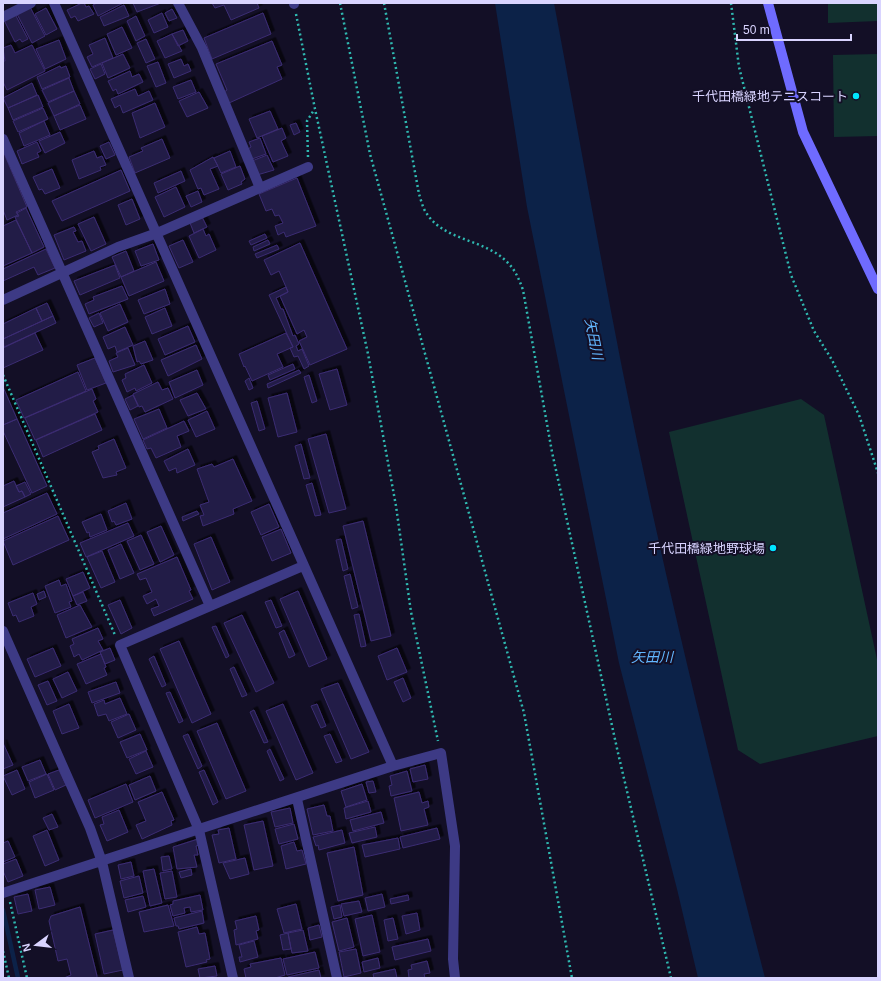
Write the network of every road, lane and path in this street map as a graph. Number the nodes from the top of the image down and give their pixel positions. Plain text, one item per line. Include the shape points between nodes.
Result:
1 (32, 3) edge
2 (54, 3) edge
3 (178, 3) edge
4 (340, 3) edge
5 (384, 3) edge
6 (731, 3) edge
7 (768, 3) edge
8 (294, 4) edge
9 (3, 17) edge
10 (315, 109) junction
11 (3, 139) edge
12 (308, 167) joint
13 (260, 188) junction
14 (158, 233) junction
15 (62, 274) junction
16 (878, 289) edge
17 (3, 300) edge
18 (3, 375) edge
19 (878, 473) edge
20 (303, 566) junction
21 (210, 606) junction
22 (3, 631) edge
23 (120, 645) junction
24 (441, 753) junction
25 (393, 766) junction
26 (297, 799) junction
27 (199, 830) junction
28 (102, 862) junction
29 (5, 892) edge
30 (3, 951) edge
31 (9, 978) edge
32 (27, 978) edge
33 (129, 978) edge
34 (233, 978) edge
35 (336, 978) edge
36 (455, 978) edge
37 (572, 978) edge
38 (671, 978) edge

1 - 9 street
2 - 14 street
3 - 13 street via 202,48
4 - 37 path via 370,154 524,713
5 - 38 path via 418,194 427,214 446,232 506,260 517,274 523,290 554,460 618,753
6 - 19 path via 739,67 791,275 814,331 832,360 859,415
7 - 16 street via 803,132
8 - 10 path
10 - 12 path via 307,121
10 - 24 path via 369,362 396,506 411,612
11 - 15 street
12 - 13 street
13 - 14 street
14 - 15 street
14 - 20 street
15 - 17 street
15 - 21 street
18 - 23 path
20 - 21 street
20 - 25 street
21 - 23 street
22 - 28 street via 90,828
23 - 27 street
24 - 25 street
24 - 36 street via 455,846
25 - 26 street
26 - 27 street
26 - 35 street
27 - 28 street
27 - 34 street
28 - 29 street
28 - 33 street
29 - 32 path
30 - 31 path

